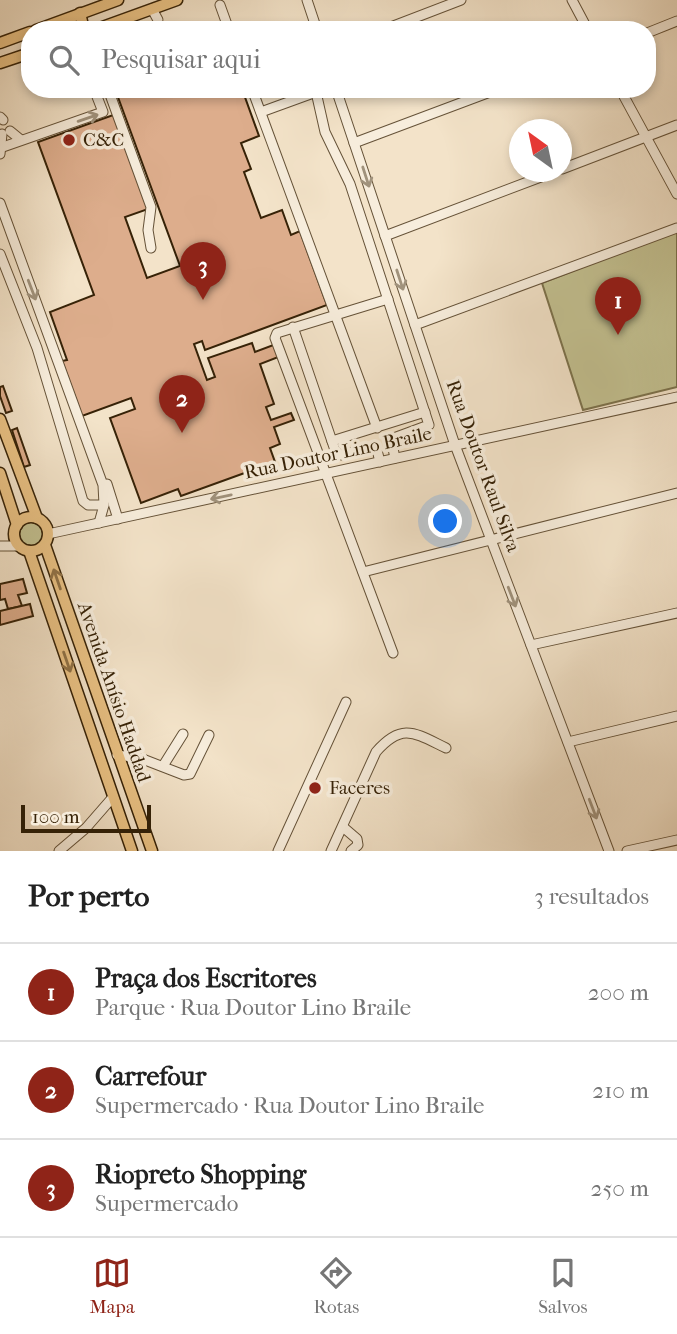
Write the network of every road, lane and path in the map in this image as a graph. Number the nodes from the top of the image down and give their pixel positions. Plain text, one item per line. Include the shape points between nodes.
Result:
1 (118, 0) edge
2 (307, 0) edge
3 (461, 0) edge
4 (572, 0) edge
5 (171, 1) edge
6 (220, 5) dead end
7 (80, 13) junction
8 (59, 21) edge
9 (82, 21) edge
10 (159, 21) edge
11 (226, 21) edge
12 (314, 21) edge
13 (406, 21) edge
14 (583, 21) edge
15 (677, 21) edge
16 (656, 29) edge
17 (21, 35) edge
18 (0, 43) edge
19 (21, 56) edge
20 (0, 63) edge
21 (98, 98) edge
22 (111, 98) edge
23 (256, 98) edge
24 (300, 98) edge
25 (317, 98) edge
26 (339, 98) edge
27 (474, 98) edge
28 (625, 98) edge
29 (261, 112) junction
30 (677, 125) edge
31 (6, 133) edge
32 (646, 136) junction
33 (21, 140) junction
34 (354, 142) junction
35 (1, 149) edge
36 (572, 165) edge
37 (528, 182) edge
38 (677, 194) edge
39 (0, 203) edge
40 (677, 228) edge
41 (385, 236) junction
42 (151, 248) dead end
43 (0, 254) edge
44 (388, 299) junction
45 (334, 313) junction
46 (415, 325) junction
47 (293, 327) junction
48 (677, 397) edge
49 (425, 412) junction
50 (0, 419) edge
51 (372, 429) junction
52 (332, 441) junction
53 (455, 445) junction
54 (363, 449) junction
55 (395, 458) junction
56 (380, 462) junction
57 (0, 473) edge
58 (326, 474) junction
59 (107, 484) dead end
60 (677, 493) edge
61 (104, 505) junction
62 (37, 518) junction
63 (118, 519) junction
64 (99, 523) junction
65 (17, 525) junction
66 (47, 540) junction
67 (490, 540) junction
68 (14, 546) edge
69 (363, 572) junction
70 (677, 613) edge
71 (531, 645) junction
72 (393, 653) dead end
73 (346, 702) dead end
74 (677, 716) edge
75 (183, 734) dead end
76 (209, 735) dead end
77 (568, 742) junction
78 (446, 748) dead end
79 (96, 749) junction
80 (115, 749) junction
81 (163, 766) junction
82 (113, 797) junction
83 (343, 827) junction
84 (677, 840) edge
85 (59, 851) edge
86 (132, 851) edge
87 (152, 851) edge
88 (278, 851) edge
89 (331, 851) edge
90 (351, 851) edge
91 (610, 851) edge
92 (627, 851) edge

1 - 7 main road
2 - 12 street
3 - 13 street
4 - 14 street
5 - 10 main road
6 - 11 street
7 - 8 main road
7 - 9 main road
15 - 16 street
17 - 18 main road
19 - 20 main road
33 -> 21 street via 103,112
22 - 42 street via 151,207
23 - 29 street
24 - 29 street
25 - 44 street via 325,132 350,184
26 - 34 street, Rua Doutor Raul Silva
27 - 34 street
28 - 32 street
29 - 45 street
30 - 32 street
31 - 33 street
31 - 35 street
32 - 36 street
32 - 38 street
33 - 35 street
34 -> 41 street, Rua Doutor Raul Silva
37 - 41 street
39 -> 61 street via 103,485
40 - 46 street
41 -> 46 street, Rua Doutor Raul Silva
43 - 61 street via 37,348 83,501
44 - 45 street
44 - 49 street
45 - 47 street
45 - 51 street
46 - 53 street, Rua Doutor Raul Silva
47 - 52 street
47 - 58 street via 277,332 275,338
48 - 53 street, Rua Doutor Lino Braile
49 - 51 street
49 - 55 street via 429,425 391,439
50 - 62 main road
51 - 52 street
51 - 54 street
52 - 54 street via 341,455
53 - 55 street, Rua Doutor Lino Braile
53 - 67 street, Rua Doutor Raul Silva
54 - 56 street via 376,446
55 - 56 street, Rua Doutor Lino Braile
56 - 58 street, Rua Doutor Lino Braile
57 - 65 main road
58 -> 63 street, Rua Doutor Lino Braile
58 - 69 street
59 - 63 street
60 - 67 street
61 - 64 street
62 - 65 main road via 26,518
62 - 66 main road, Avenida Anísio Haddad via 45,524
63 - 64 street, Rua Doutor Lino Braile
64 - 66 street, Rua Doutor Lino Braile
65 - 68 main road
66 - 68 main road
80 -> 66 main road, Avenida Anísio Haddad
67 - 69 street
67 -> 71 street, Rua Doutor Raul Silva
68 -> 79 main road, Avenida Anísio Haddad
69 - 72 street
70 - 71 street
71 - 77 street, Rua Doutor Raul Silva
73 - 88 street
74 - 77 street
75 - 81 street
76 - 81 street via 190,774
77 -> 91 street, Rua Doutor Raul Silva
78 - 83 street via 418,735 395,733 376,752
79 - 80 main road
79 - 82 main road, Avenida Anísio Haddad
80 - 81 street
80 - 87 main road, Avenida Anísio Haddad
82 - 85 street
82 - 86 main road, Avenida Anísio Haddad
83 - 89 street
83 - 90 street via 357,839 358,845
84 - 92 street

